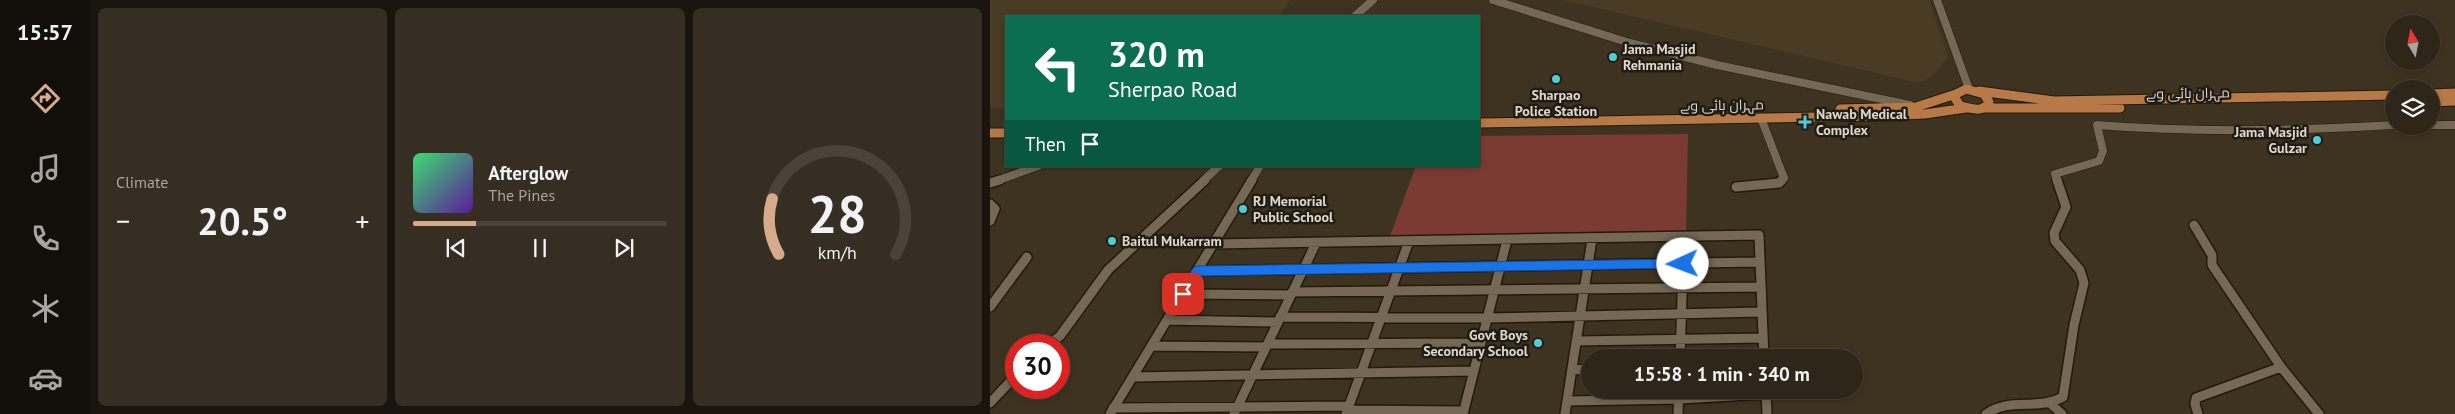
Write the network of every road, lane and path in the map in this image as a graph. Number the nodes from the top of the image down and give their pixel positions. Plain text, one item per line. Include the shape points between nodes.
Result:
1 (1373, 0) edge
2 (1494, 0) edge
3 (1937, 0) edge
4 (1356, 15) edge
5 (1974, 90) junction
6 (2455, 93) edge
7 (1956, 94) junction
8 (2440, 94) edge
9 (2385, 95) edge
10 (2455, 101) edge
11 (2440, 102) edge
12 (2385, 103) edge
13 (1916, 106) junction
14 (1966, 108) junction
15 (1984, 108) junction
16 (1480, 116) edge
17 (1761, 118) junction
18 (1480, 123) edge
19 (2440, 125) edge
20 (2455, 125) edge
21 (2385, 126) edge
22 (990, 128) edge
23 (1005, 128) edge
24 (990, 133) edge
25 (1005, 133) edge
26 (1035, 167) edge
27 (1218, 167) edge
28 (1259, 167) edge
29 (990, 183) edge
30 (1736, 187) dead end
31 (990, 204) edge
32 (990, 221) edge
33 (2194, 225) dead end
34 (1684, 238) junction
35 (1592, 239) junction
36 (1507, 240) junction
37 (1409, 241) junction
38 (1316, 243) junction
39 (1213, 244) junction
40 (1027, 257) dead end
41 (1760, 262) junction
42 (1683, 264) junction
43 (1500, 266) junction
44 (1588, 266) junction
45 (1400, 267) junction
46 (1303, 269) junction
47 (1197, 271) junction
48 (1682, 287) junction
49 (1761, 287) junction
50 (1584, 290) junction
51 (1494, 291) junction
52 (1390, 292) junction
53 (1183, 294) junction
54 (1292, 294) junction
55 (990, 307) edge
56 (1762, 312) junction
57 (1681, 314) junction
58 (1581, 315) junction
59 (1381, 318) junction
60 (1487, 318) junction
61 (1167, 320) junction
62 (1279, 320) junction
63 (1061, 334) edge
64 (1763, 338) junction
65 (1680, 340) junction
66 (1577, 342) junction
67 (1372, 343) junction
68 (1481, 343) junction
69 (1151, 346) junction
70 (1267, 346) junction
71 (1680, 349) edge
72 (1764, 349) edge
73 (2281, 367) junction
74 (1572, 370) junction
75 (1581, 370) edge
76 (1474, 371) junction
77 (1362, 372) junction
78 (1133, 376) junction
79 (1253, 376) junction
80 (1005, 387) edge
81 (1604, 399) edge
82 (1679, 399) edge
83 (1766, 399) edge
84 (1567, 401) junction
85 (990, 403) edge
86 (2052, 405) junction
87 (1236, 410) edge
88 (1348, 410) edge
89 (1112, 411) edge
90 (1463, 413) edge
91 (1565, 414) edge
92 (1678, 414) edge
93 (1767, 414) edge
94 (1986, 414) edge
95 (2062, 414) edge
96 (2198, 414) edge
97 (2320, 414) edge

1 - 4 street
2 - 13 street via 1630,43 1717,65
3 - 5 street
5 - 7 main road
5 - 9 main road via 2054,101
5 - 15 main road via 1988,98
6 - 8 main road
7 - 13 main road
7 - 14 main road via 1956,102
10 - 11 main road
12 - 15 main road, مہران ہائی وے
13 - 16 main road
14 - 15 main road, مہران ہائی وے
14 - 17 main road, مہران ہائی وے via 1924,114
17 - 18 main road, مہران ہائی وے
17 - 30 street via 1784,178 1779,183
19 - 20 street
21 - 86 street via 2310,130 2175,130 2097,125 2103,150 2099,161 2055,174 2066,207 2054,233 2055,241 2080,270 2084,283 2063,397
22 - 23 main road
24 - 25 main road
26 - 29 street
27 - 63 street via 1108,270
28 - 39 street
31 - 32 street via 995,209
33 - 73 street via 2212,255 2212,265
34 - 35 street
34 - 41 street via 1759,235
34 - 42 street
35 - 36 street
35 - 44 street
36 - 37 street
36 - 43 street
37 - 38 street
37 - 45 street
38 - 39 street
38 - 46 street
39 - 47 street
40 - 55 street
41 - 42 street
41 - 49 street
42 - 44 street
42 - 48 street
43 - 44 street
43 - 45 street
43 - 51 street
44 - 50 street
45 - 46 street
45 - 52 street
46 - 47 street
46 - 54 street
47 - 53 street
48 - 49 street
48 - 50 street
48 - 57 street
49 - 56 street
50 - 51 street
50 - 58 street
51 - 52 street
51 - 60 street
52 - 54 street
52 - 59 street
53 - 54 street
53 - 61 street
54 - 62 street
56 - 57 street
56 - 64 street
57 - 58 street
57 - 65 street
58 - 60 street
58 - 66 street
59 - 60 street
59 - 62 street
59 - 67 street
60 - 68 street
61 - 62 street
61 - 69 street
62 - 70 street
64 - 65 street
64 - 72 street
65 - 66 street
65 - 71 street
66 - 74 street
67 - 68 street
67 - 70 street
67 - 77 street
68 - 76 street
69 - 70 street
69 - 78 street
70 - 79 street
73 - 96 street via 2196,398
73 - 97 street
74 - 75 street
74 - 84 street
76 - 77 street
76 - 90 street
77 - 79 street
77 - 88 street
78 - 79 street
78 - 89 street
79 - 87 street
80 - 85 street
81 - 84 street
82 - 92 street
83 - 93 street
84 - 91 street
86 - 94 street via 2009,404 1991,409
86 - 95 street
87 - 88 street
87 - 89 street
88 - 90 street

